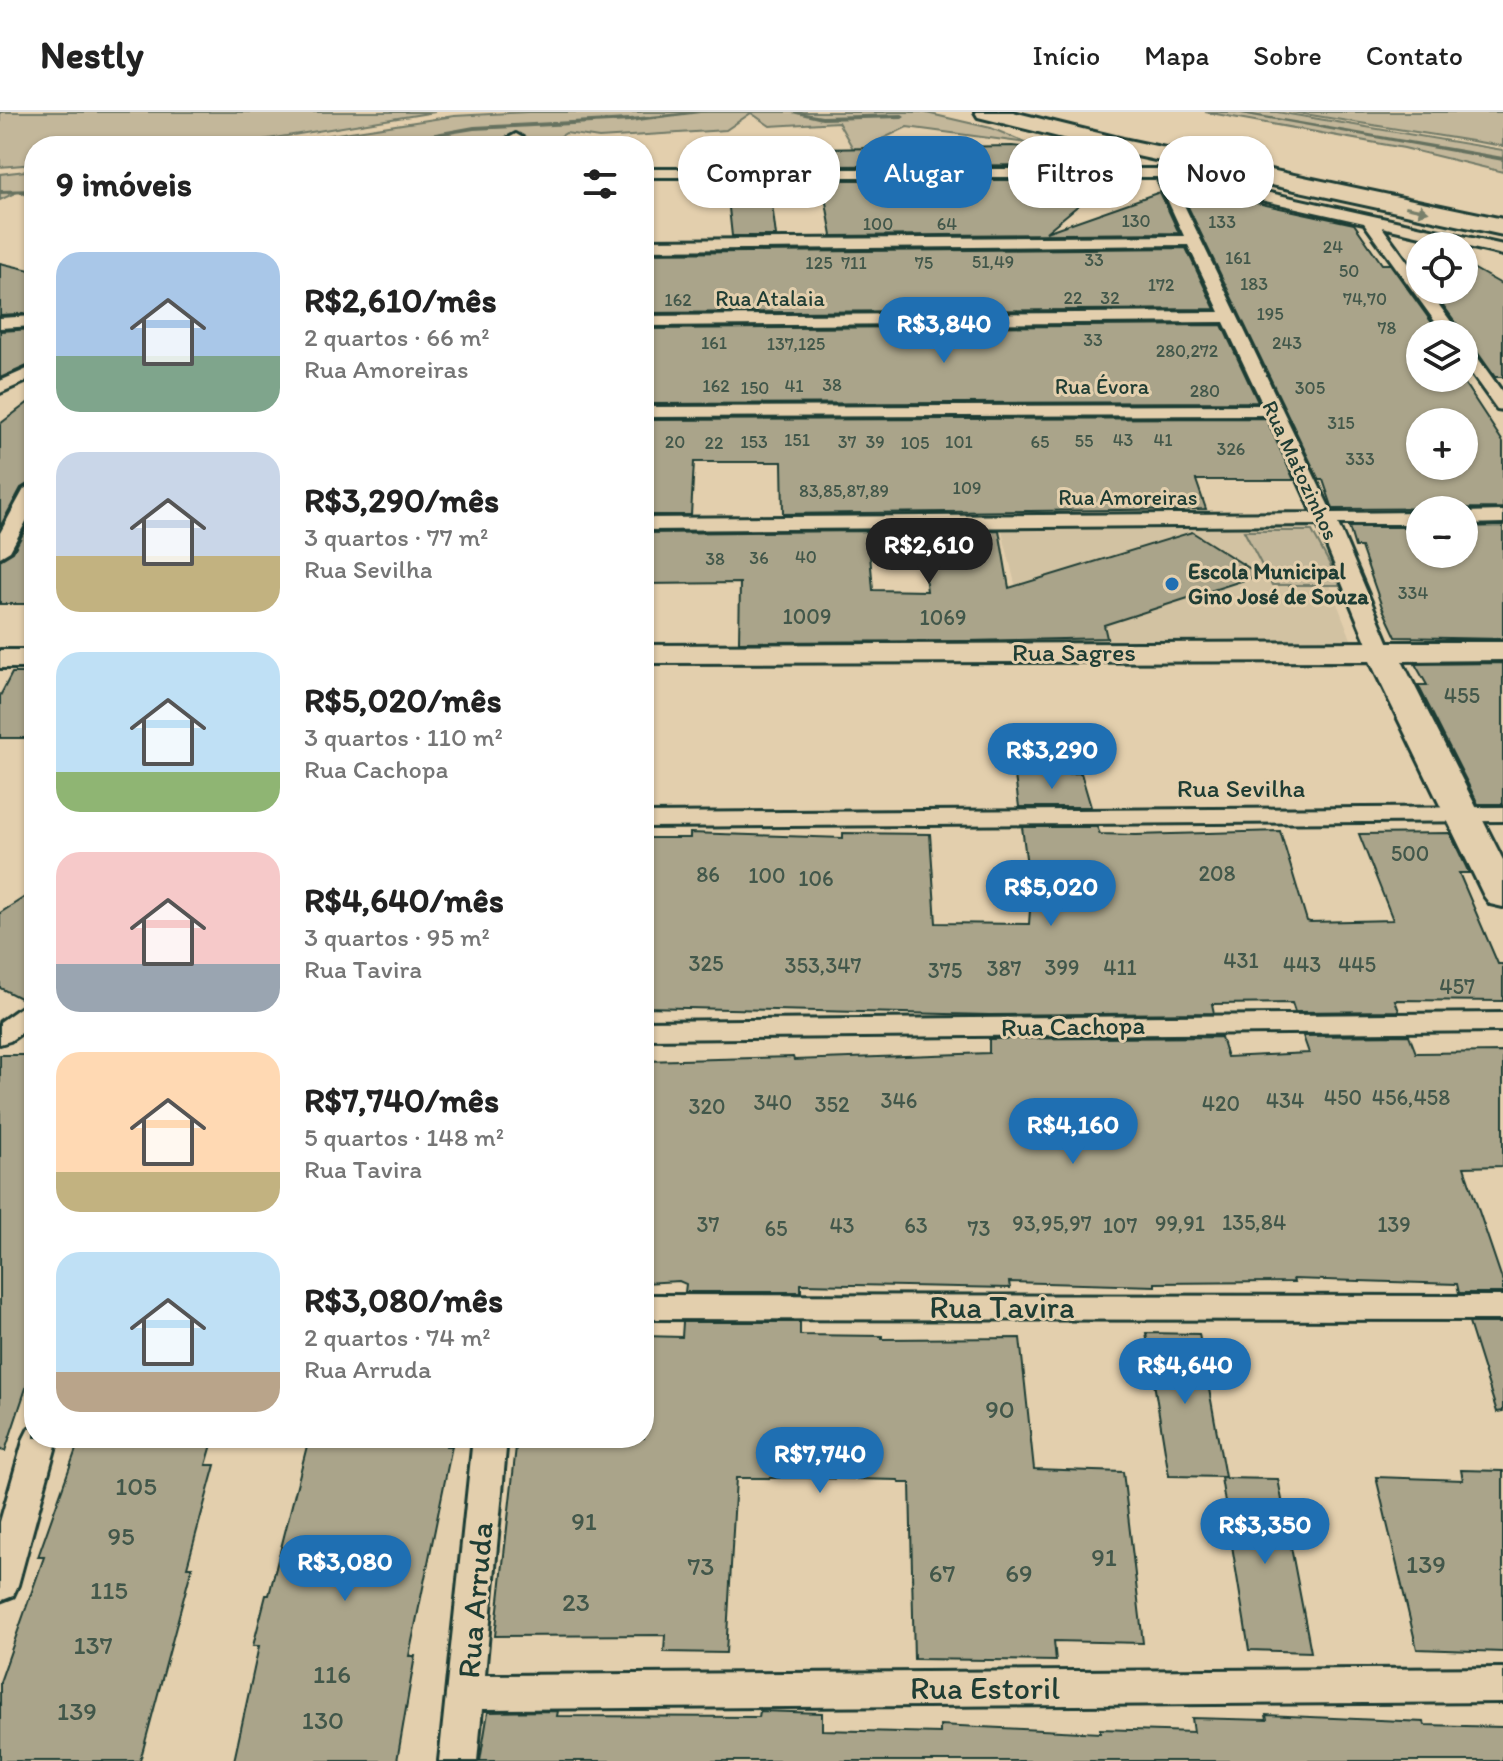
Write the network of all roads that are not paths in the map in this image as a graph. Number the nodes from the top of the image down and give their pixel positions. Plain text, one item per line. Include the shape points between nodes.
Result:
1 (986, 112) edge
2 (1068, 112) edge
3 (654, 173) edge
4 (1158, 173) edge
5 (1274, 199) edge
6 (1503, 207) edge
7 (1177, 208) edge
8 (1371, 222) junction
9 (1503, 227) edge
10 (1191, 240) junction
11 (654, 245) edge
12 (1503, 250) edge
13 (1406, 271) edge
14 (1231, 317) junction
15 (654, 321) edge
16 (24, 322) edge
17 (0, 323) edge
18 (1478, 370) edge
19 (24, 376) edge
20 (0, 388) edge
21 (1503, 405) edge
22 (1272, 410) junction
23 (654, 412) edge
24 (24, 507) edge
25 (1503, 517) edge
26 (1406, 518) edge
27 (1478, 518) edge
28 (1326, 520) junction
29 (654, 524) edge
30 (0, 551) edge
31 (1381, 651) junction
32 (1503, 651) edge
33 (654, 654) edge
34 (0, 659) edge
35 (24, 659) edge
36 (1465, 814) junction
37 (1503, 814) edge
38 (654, 820) edge
39 (1503, 896) edge
40 (24, 1018) edge
41 (1503, 1022) edge
42 (654, 1030) edge
43 (24, 1032) edge
44 (2, 1033) edge
45 (654, 1307) edge
46 (1503, 1308) edge
47 (38, 1448) edge
48 (489, 1448) edge
49 (0, 1585) edge
50 (1503, 1685) edge
51 (467, 1692) junction
52 (458, 1761) edge

1 -> 9 highway
2 - 6 highway
3 - 4 street
5 - 8 street
7 - 10 street, Rua Matozinhos
8 - 12 street
8 - 13 street
10 - 11 street
10 - 14 street, Rua Matozinhos
14 - 15 street, Rua Atalaia
14 - 22 street, Rua Matozinhos
16 - 17 street
18 - 21 street
19 - 20 street
22 - 23 street, Rua Évora
22 - 28 street, Rua Matozinhos
24 - 30 street
25 - 27 street
26 - 28 street, Rua Amoreiras
28 - 29 street, Rua Amoreiras
28 - 31 street, Rua Matozinhos
31 - 32 street, Rua Sagres
31 - 33 street, Rua Sagres
31 - 36 street, Rua Matozinhos
34 - 35 street
36 - 37 street, Rua Sevilha
36 - 38 street, Rua Sevilha
36 - 39 street, Rua Matozinhos
40 - 44 street
41 - 42 street, Rua Cachopa
43 - 44 street
45 - 46 street, Rua Tavira
47 - 49 street
48 - 51 street, Rua Arruda
50 - 51 street, Rua Estoril
51 - 52 street, Rua Arruda

